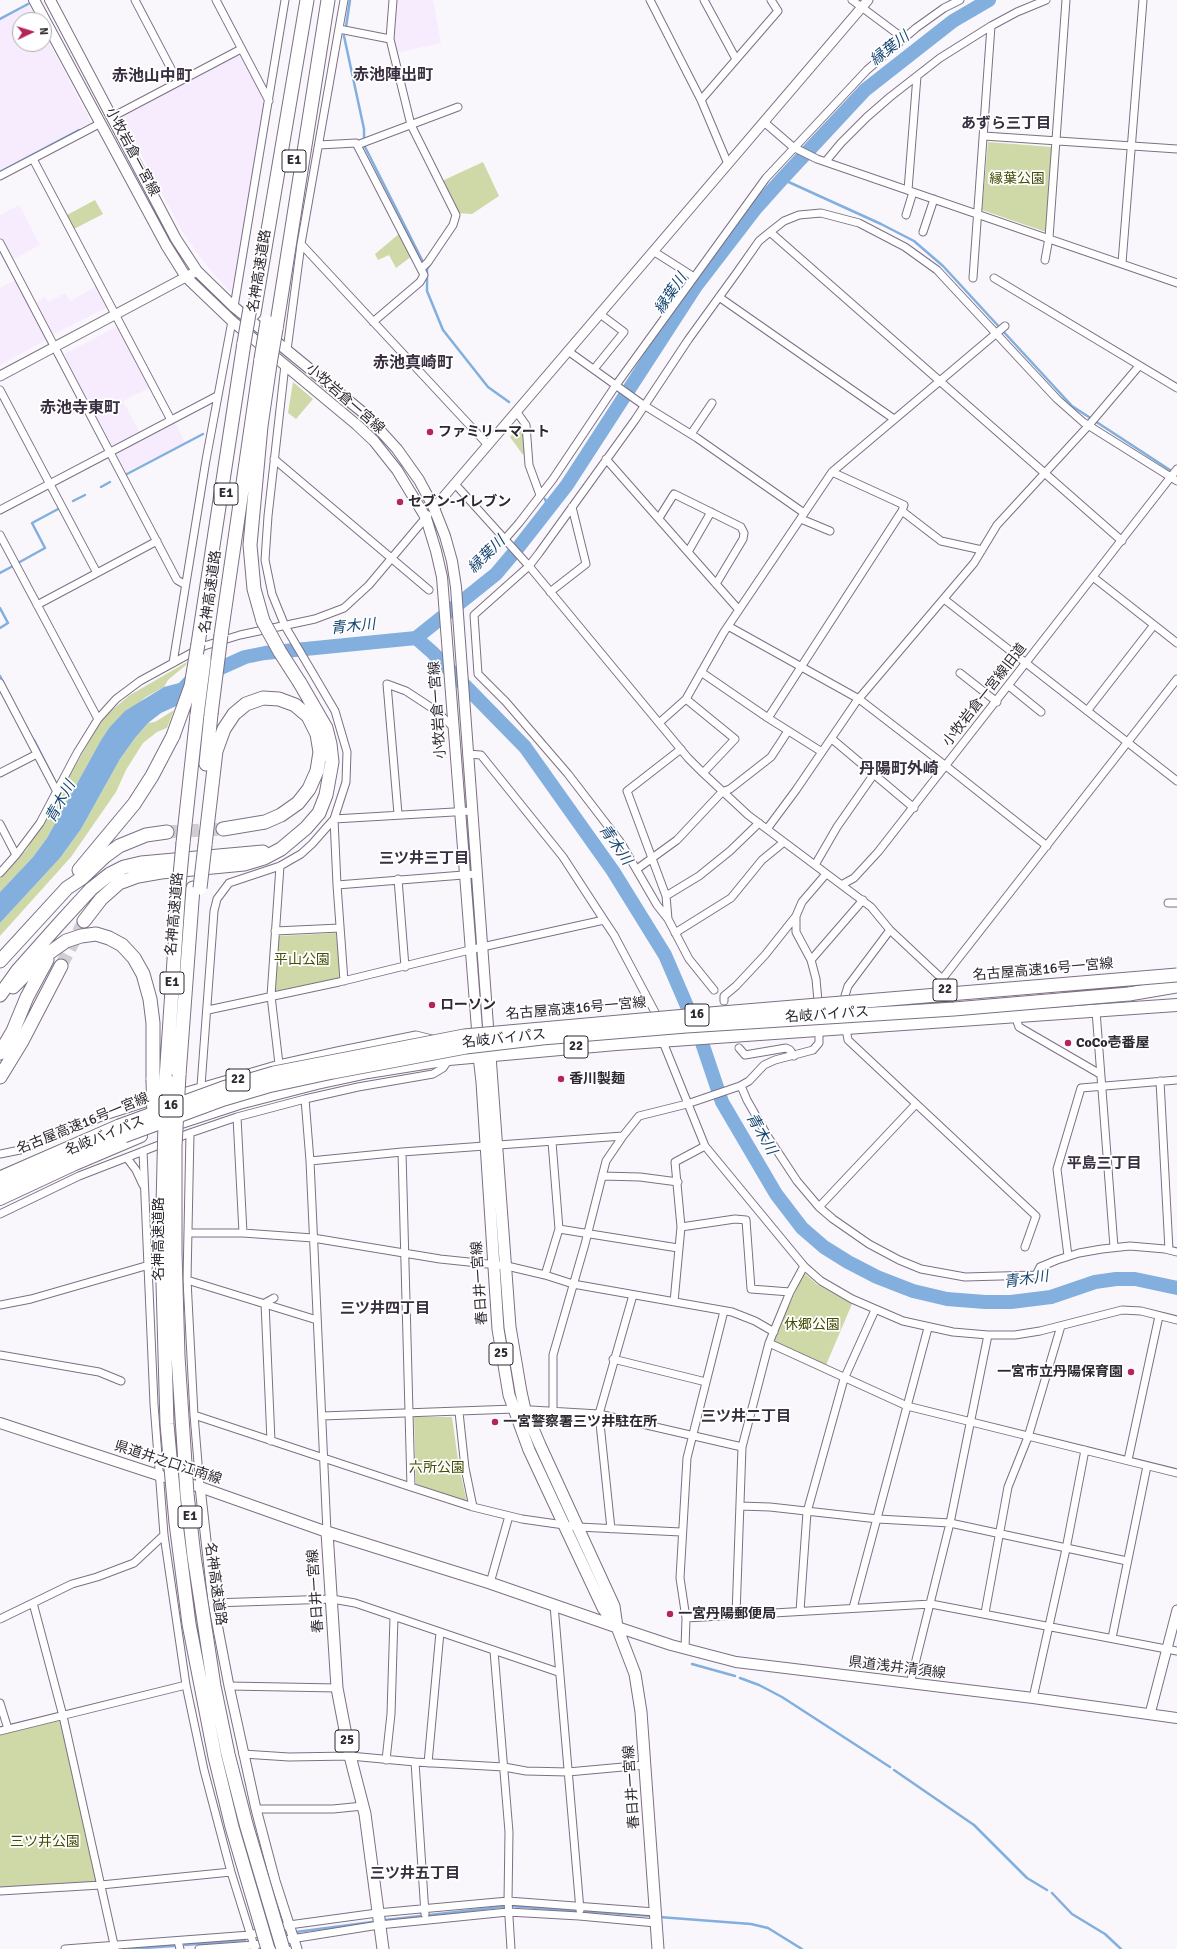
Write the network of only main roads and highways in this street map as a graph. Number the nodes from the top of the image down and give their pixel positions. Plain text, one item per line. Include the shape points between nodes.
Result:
1 (34, 0) edge
2 (50, 0) edge
3 (300, 0) edge
4 (307, 0) edge
5 (321, 0) edge
6 (328, 0) edge
7 (252, 311) junction
8 (272, 326) junction
9 (266, 361) junction
10 (202, 643) junction
11 (223, 829) tunnel mouth
12 (167, 832) tunnel mouth
13 (201, 845) junction
14 (281, 849) junction
15 (68, 888) junction
16 (84, 921) tunnel mouth
17 (52, 951) junction
18 (0, 962) edge
19 (61, 966) tunnel mouth
20 (1177, 975) edge
21 (1177, 979) edge
22 (1177, 986) edge
23 (1177, 991) edge
24 (1130, 994) junction
25 (0, 996) edge
26 (0, 1001) edge
27 (1177, 1005) edge
28 (483, 1031) junction
29 (0, 1053) edge
30 (484, 1056) junction
31 (0, 1077) edge
32 (160, 1079) junction
33 (25, 1161) joint
34 (0, 1173) edge
35 (0, 1178) edge
36 (0, 1189) edge
37 (0, 1199) edge
38 (0, 1423) edge
39 (327, 1532) junction
40 (617, 1627) junction
41 (1177, 1718) edge
42 (268, 1949) edge
43 (283, 1949) edge
44 (382, 1949) edge
45 (658, 1949) edge

1 - 28 main road, 小牧岩倉一宮線 via 166,245 186,277 232,321 357,424 397,470 426,518 436,551 444,596 470,951
2 - 28 main road, 小牧岩倉一宮線 via 176,239 197,271 234,308 366,415 388,437 420,480 434,508 447,542 456,587 482,947
3 - 7 highway
4 - 7 highway, 名神高速道路 / E1
5 - 8 highway, 名神高速道路 / E1
6 - 8 highway
7 - 10 highway, bridge
8 - 9 highway, bridge
9 - 13 highway, 名神高速道路 / E1, bridge via 221,635 211,714
9 - 14 highway, bridge via 250,545 254,589 263,621 326,728 332,762 326,794 318,814 296,838
10 - 15 highway, bridge via 191,686 173,736 155,770 134,804 75,874
10 - 32 highway, 名神高速道路 / E1, bridge
11 - 13 highway via 259,823 281,815 298,802 309,789 317,771 320,752 317,734 308,716 295,705 279,699 263,698 246,704 234,714 216,751
12 - 15 highway via 146,835 118,846
13 - 43 highway, 名神高速道路 / E1, bridge via 184,1005 175,1146 178,1356 187,1494 213,1679 228,1754
14 - 16 highway via 244,864 138,876 119,883 101,899
14 - 25 highway via 141,863 110,874 91,889 58,925 18,970
15 - 18 highway
17 - 26 highway
17 - 29 highway via 39,972 13,1031
17 - 32 highway via 66,941 96,934 122,945 134,958 143,974 150,999
19 - 31 highway
20 - 35 highway, 名古屋高速16号一宮線 / 16, bridge via 464,1036 274,1073 223,1088 119,1126
21 - 28 highway, 名岐バイパス / 22 via 954,990
22 - 24 highway
23 - 24 highway, 16
24 - 36 highway, 名古屋高速16号一宮線 / 16, bridge via 954,1009 686,1026 466,1047 341,1070 268,1086 224,1099 29,1174
27 - 30 highway, 名岐バイパス / 22 via 616,1044
28 - 30 main road, 小牧岩倉一宮線
28 - 33 highway, 名岐バイパス / 22 via 254,1074 124,1117
30 - 37 highway, 名岐バイパス / 22 via 368,1072 317,1083 192,1118 75,1164
30 - 40 main road, 春日井一宮線 / 25 via 498,1145 514,1357 526,1410 614,1606
30 - 40 main road, 春日井一宮線 / 25 via 485,1146 493,1265 508,1395 529,1450 564,1525 603,1608
32 - 42 highway, 名神高速道路 / E1, bridge via 157,1234 162,1248 167,1424 176,1523 201,1688 230,1819
33 - 34 highway
38 - 39 main road, 県道井之口江南線 via 200,1487
39 - 40 main road, 春日井一宮線 via 490,1583
39 - 44 main road, 春日井一宮線 / 25 via 337,1688 363,1806
40 - 41 main road, 県道浅井清須線 via 685,1650 736,1662
40 - 45 main road, 春日井一宮線 / 25 via 635,1674 641,1712

